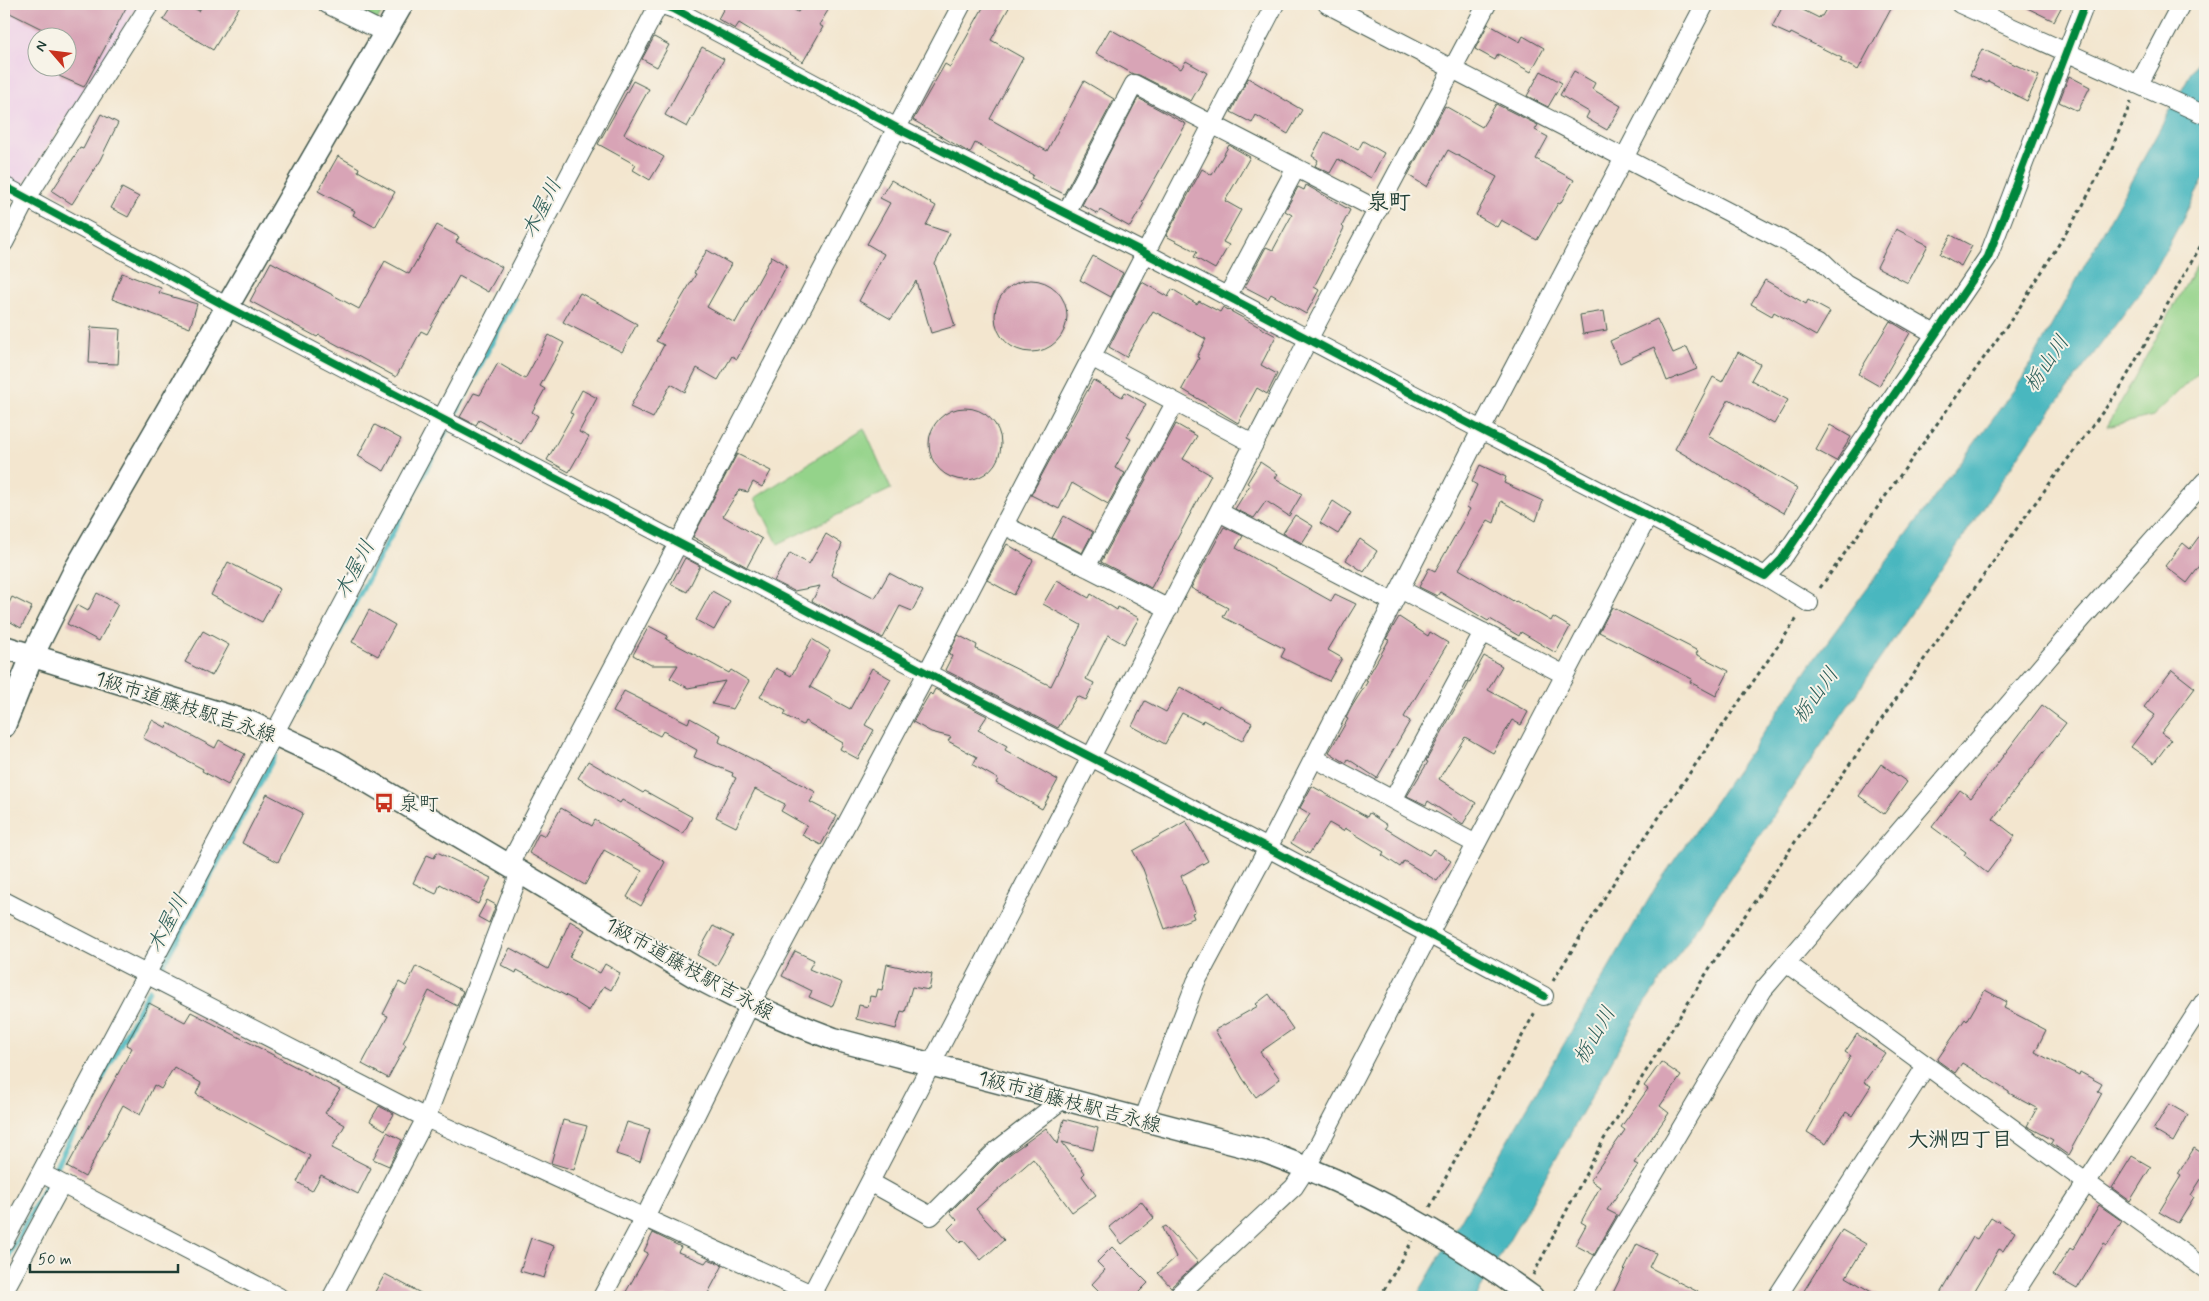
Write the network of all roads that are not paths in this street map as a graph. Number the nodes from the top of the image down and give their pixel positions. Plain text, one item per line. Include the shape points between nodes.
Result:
1 (150, 4) edge
2 (327, 4) edge
3 (402, 4) edge
4 (962, 4) edge
5 (1275, 4) edge
6 (1328, 4) edge
7 (1487, 4) edge
8 (1705, 4) edge
9 (1960, 4) edge
10 (2085, 4) edge
11 (2181, 4) edge
12 (667, 5) edge
13 (385, 33) junction
14 (2067, 52) junction
15 (1453, 69) junction
16 (2139, 84) junction
17 (2205, 115) edge
18 (1212, 124) junction
19 (897, 128) junction
20 (1624, 157) junction
21 (1296, 168) junction
22 (4, 186) edge
23 (27, 198) junction
24 (1378, 210) junction
25 (1066, 213) junction
26 (4, 244) edge
27 (1145, 253) junction
28 (1227, 297) junction
29 (226, 306) junction
30 (1935, 334) junction
31 (1308, 340) junction
32 (1091, 357) junction
33 (1175, 403) junction
34 (442, 418) junction
35 (1481, 430) junction
36 (1254, 444) junction
37 (2205, 481) edge
38 (1219, 512) junction
39 (1648, 516) junction
40 (1004, 525) junction
41 (679, 544) junction
42 (1086, 567) junction
43 (1765, 576) junction
44 (1397, 595) junction
45 (1809, 603) road end
46 (1169, 609) junction
47 (1483, 632) junction
48 (4, 647) edge
49 (32, 656) junction
50 (927, 673) junction
51 (1565, 675) junction
52 (4, 726) edge
53 (273, 733) junction
54 (1091, 758) junction
55 (1314, 758) junction
56 (1393, 800) junction
57 (1476, 844) junction
58 (1268, 848) junction
59 (515, 868) junction
60 (4, 901) edge
61 (1429, 933) junction
62 (1786, 963) junction
63 (147, 975) junction
64 (1544, 996) road end
65 (2205, 1000) edge
66 (750, 1005) junction
67 (932, 1064) junction
68 (1926, 1066) junction
69 (1063, 1099) junction
70 (426, 1118) junction
71 (1143, 1120) junction
72 (1307, 1167) junction
73 (41, 1173) junction
74 (870, 1182) junction
75 (2087, 1182) junction
76 (62, 1184) junction
77 (645, 1217) junction
78 (4, 1242) edge
79 (2205, 1269) edge
80 (4, 1291) edge
81 (1528, 1295) edge
82 (813, 1296) edge
83 (279, 1297) edge
84 (332, 1297) edge
85 (602, 1297) edge
86 (1176, 1297) edge
87 (1581, 1297) edge
88 (1777, 1297) edge
89 (2012, 1297) edge

1 - 23 street
2 - 13 street
3 - 13 street
4 - 19 street
5 - 18 street
6 - 15 street
7 - 15 street
8 - 20 street
9 - 14 street
10 - 14 street
11 - 16 street
12 - 19 street
12 - 34 street
13 - 29 street
14 - 16 street
14 - 30 street via 1988,257
15 - 20 street
15 - 24 street
16 - 17 street
18 - 21 street
18 - 25 street via 1134,84
18 - 27 street
19 - 25 street
19 - 41 street
20 - 30 street via 1821,260 1845,283
20 - 35 street
21 - 24 street
21 - 28 street
22 - 23 street
23 - 26 street
23 - 29 street
24 - 31 street
25 - 27 street
27 - 28 street
27 - 32 street
28 - 31 street
29 - 34 street
29 - 49 street via 75,570
30 - 43 street via 1782,559
31 - 35 street
31 - 36 street
32 - 33 street
32 - 40 street
33 - 36 street
33 - 42 street
34 - 41 street
34 - 53 street
35 - 39 street
35 - 44 street
36 - 38 street
37 - 62 street
38 - 44 street
38 - 46 street
39 - 43 street
39 - 51 street
40 - 42 street
40 - 50 street
41 - 50 street
41 - 59 street
42 - 46 street
43 - 45 street
44 - 47 street
44 - 55 street
46 - 54 street
47 - 51 street
47 - 56 street
48 - 49 street, 1級市道藤枝駅吉永線
49 - 52 street
49 - 53 street, 1級市道藤枝駅吉永線 via 251,723
50 - 54 street
50 - 66 street
51 - 57 street
53 - 59 street, 1級市道藤枝駅吉永線 via 335,762
53 - 63 street
54 - 58 street
54 - 67 street
55 - 56 street
55 - 58 street
56 - 57 street
57 - 61 street
58 - 61 street
58 - 71 street via 1196,982
59 - 66 street, 1級市道藤枝駅吉永線 via 696,977
59 - 70 street
60 - 63 street
61 - 64 street
61 - 72 street
62 - 68 street
62 - 87 street via 1763,990
63 - 70 street
63 - 73 street
65 - 75 street
66 - 67 street, 1級市道藤枝駅吉永線 via 834,1038
66 - 77 street
67 - 69 street, 1級市道藤枝駅吉永線
67 - 74 street
68 - 75 street
68 - 88 street
69 - 71 street, 1級市道藤枝駅吉永線
69 - 74 street via 996,1152 931,1216
70 - 77 street
70 - 84 street
71 - 72 street, 1級市道藤枝駅吉永線 via 1263,1151
72 - 81 street, 1級市道藤枝駅吉永線 via 1421,1222
72 - 86 street via 1294,1187
73 - 76 street
73 - 78 street
74 - 82 street
75 - 79 street
75 - 89 street
76 - 80 street
76 - 83 street
77 - 82 street
77 - 85 street

